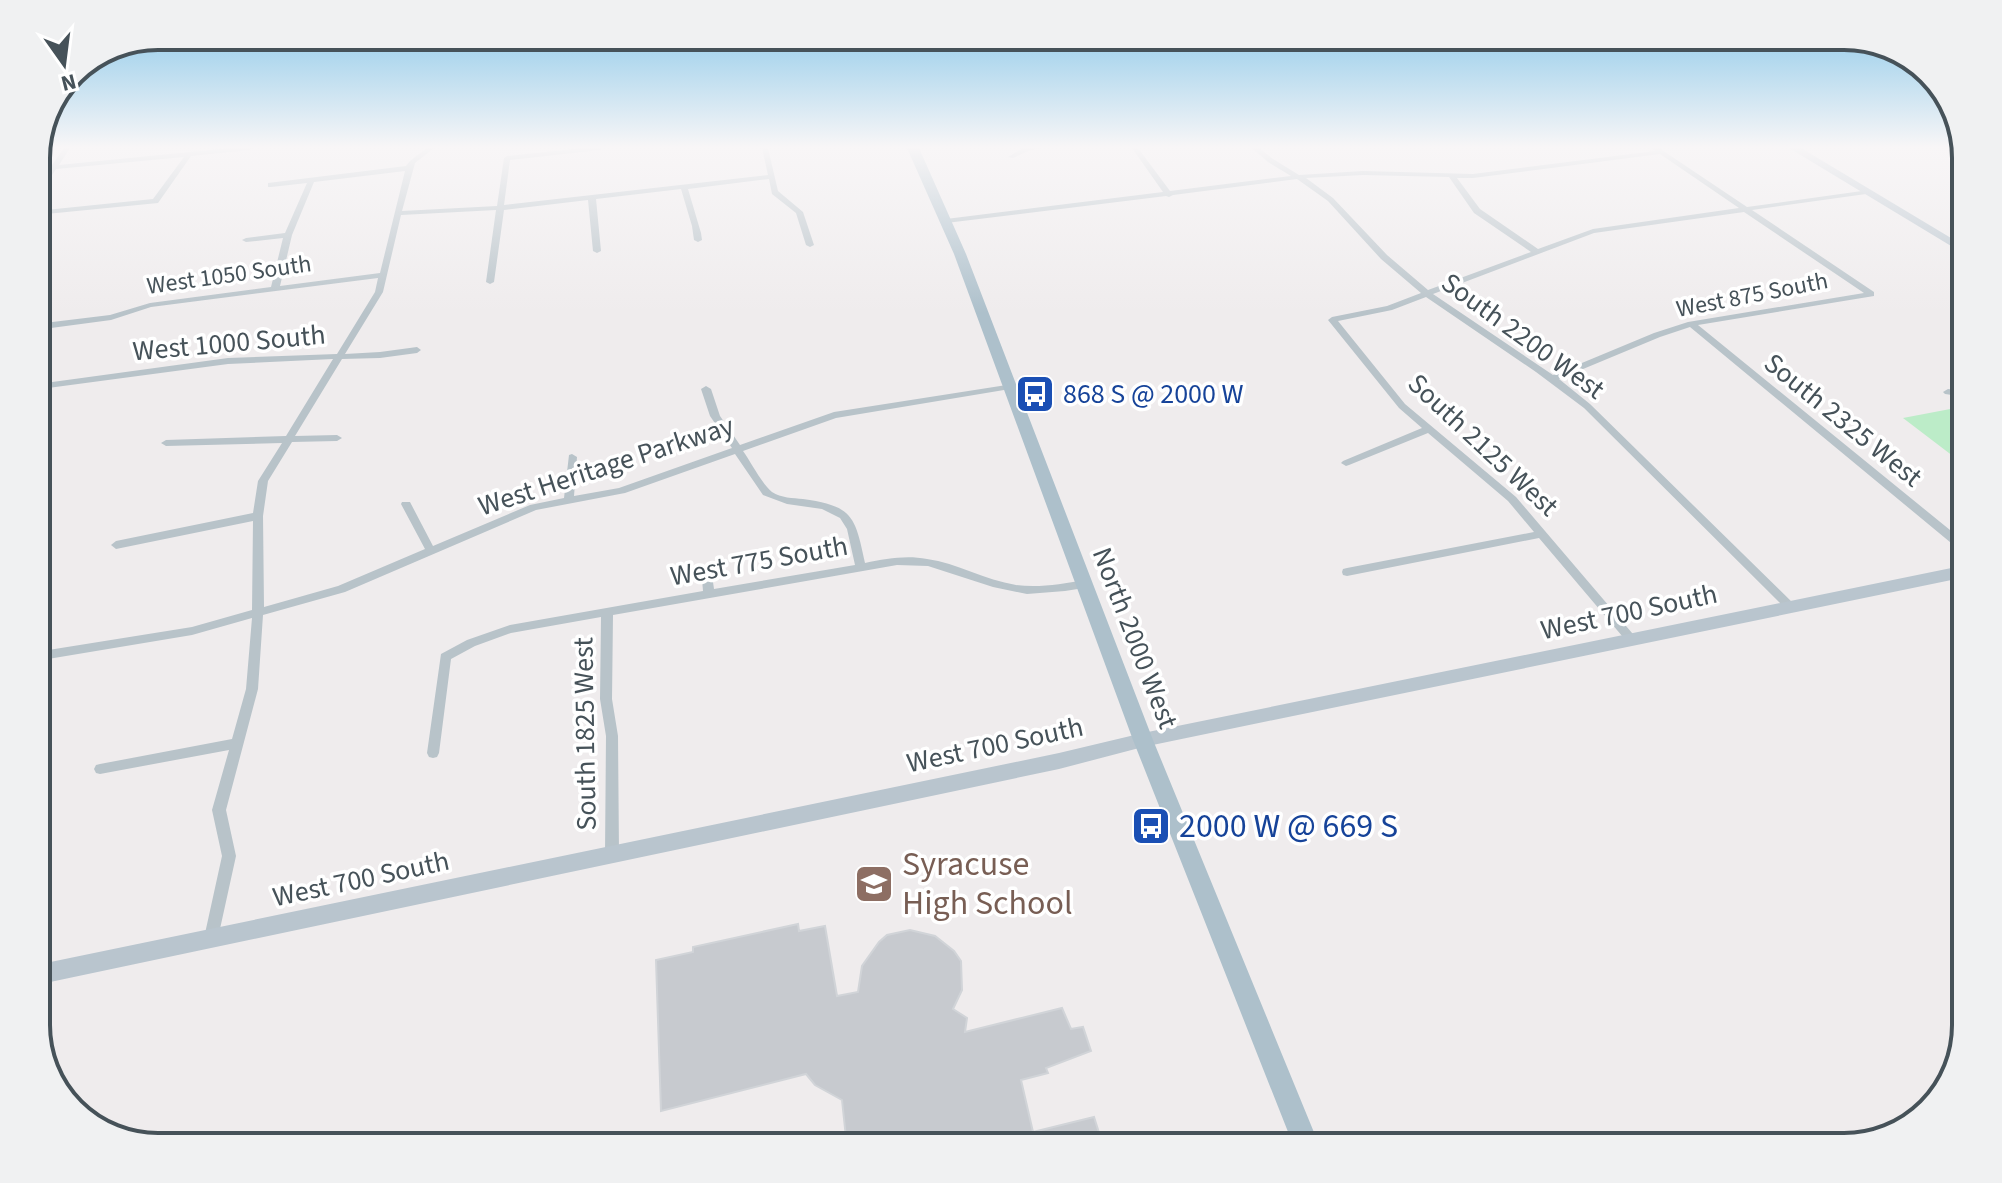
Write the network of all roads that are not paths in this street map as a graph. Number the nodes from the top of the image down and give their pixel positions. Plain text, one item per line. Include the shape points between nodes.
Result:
1 (133, 203) edge
2 (302, 203) edge
3 (402, 203) edge
4 (500, 203) edge
5 (549, 203) edge
6 (592, 203) edge
7 (687, 203) edge
8 (788, 203) edge
9 (938, 203) edge
10 (1099, 203) edge
11 (1333, 203) edge
12 (1471, 203) edge
13 (1737, 203) edge
14 (1787, 203) edge
15 (1885, 203) edge
16 (499, 208) junction
17 (1746, 209) junction
18 (50, 212) edge
19 (400, 213) junction
20 (946, 221) junction
21 (288, 235) junction
22 (246, 240) dead end
23 (698, 240) dead end
24 (1952, 244) edge
25 (810, 245) dead end
26 (597, 251) dead end
27 (1535, 251) junction
28 (382, 275) junction
29 (490, 282) dead end
30 (275, 288) junction
31 (1429, 294) junction
32 (1691, 324) junction
33 (50, 325) edge
34 (417, 350) dead end
35 (341, 355) junction
36 (1554, 378) junction
37 (50, 385) edge
38 (1010, 386) junction
39 (706, 389) dead end
40 (1948, 392) dead end
41 (1952, 392) edge
42 (1428, 429) junction
43 (337, 438) dead end
44 (290, 440) junction
45 (166, 443) dead end
46 (737, 449) junction
47 (572, 457) dead end
48 (1346, 463) dead end
49 (569, 499) junction
50 (406, 504) dead end
51 (258, 516) junction
52 (1542, 534) junction
53 (1952, 538) edge
54 (116, 545) dead end
55 (431, 551) junction
56 (706, 568) dead end
57 (861, 568) junction
58 (1347, 572) dead end
59 (1952, 574) edge
60 (1084, 584) junction
61 (709, 594) junction
62 (1790, 606) junction
63 (258, 611) junction
64 (607, 612) junction
65 (1632, 640) junction
66 (50, 655) edge
67 (1143, 740) junction
68 (237, 743) junction
69 (433, 753) dead end
70 (100, 769) dead end
71 (612, 854) junction
72 (211, 938) junction
73 (50, 972) edge
74 (1301, 1133) edge

1 - 18 street
2 - 21 street
3 - 19 street
4 - 16 street
5 - 16 street
6 - 26 street
7 - 23 street
8 - 25 street via 799,212
9 - 20 main road, North 2000 West
10 - 20 street
11 - 31 street, South 2200 West via 1392,266
12 - 27 street
13 - 17 street
14 - 17 street
15 - 24 street
16 - 19 street
16 - 29 street
17 - 27 street via 1593,231
17 - 32 street, West 875 South via 1871,294
19 - 28 street
20 - 38 main road, North 2000 West
21 - 22 street
21 - 30 street
27 - 31 street
28 - 30 street, West 1050 South
28 - 35 street via 379,292
30 - 33 street, West 1050 South
31 - 36 street, South 2200 West
31 - 42 street, South 2125 West via 1332,320 1402,406
32 - 36 street, West 875 South
32 - 53 street, South 2325 West
34 - 35 street, West 1000 South
35 - 37 street, West 1000 South via 228,361
35 - 44 street
36 - 62 street, South 2200 West
38 - 46 street, West Heritage Parkway via 854,410
38 - 60 main road, North 2000 West
39 - 46 street via 715,416
40 - 41 street
42 - 48 street
42 - 52 street, South 2125 West via 1478,467
43 - 44 street
44 - 45 street
44 - 51 street via 263,481
46 - 49 street, West Heritage Parkway via 621,491
46 - 57 street via 771,496 833,510 845,518
47 - 49 street
49 - 55 street, West Heritage Parkway via 534,507
50 - 55 street
51 - 54 street
51 - 63 street
52 - 58 street
52 - 65 street, South 2125 West
55 - 63 street, West Heritage Parkway via 341,589
56 - 61 street
57 - 60 street, West 775 South via 923,561 1010,588 1054,590
57 - 61 street, West 775 South
59 - 62 street, West 700 South
60 - 67 main road, North 2000 West
61 - 64 street, West 775 South
62 - 65 street, West 700 South
63 - 66 street, West Heritage Parkway via 192,631
63 - 68 street via 252,689
64 - 69 street, West 775 South via 510,629 445,657
64 - 71 street, South 1825 West
65 - 67 street, West 700 South
67 - 71 street, West 700 South
67 - 74 main road, North 2000 West
68 - 70 street
68 - 72 street via 219,810 229,856
71 - 72 street, West 700 South
72 - 73 street, West 700 South

